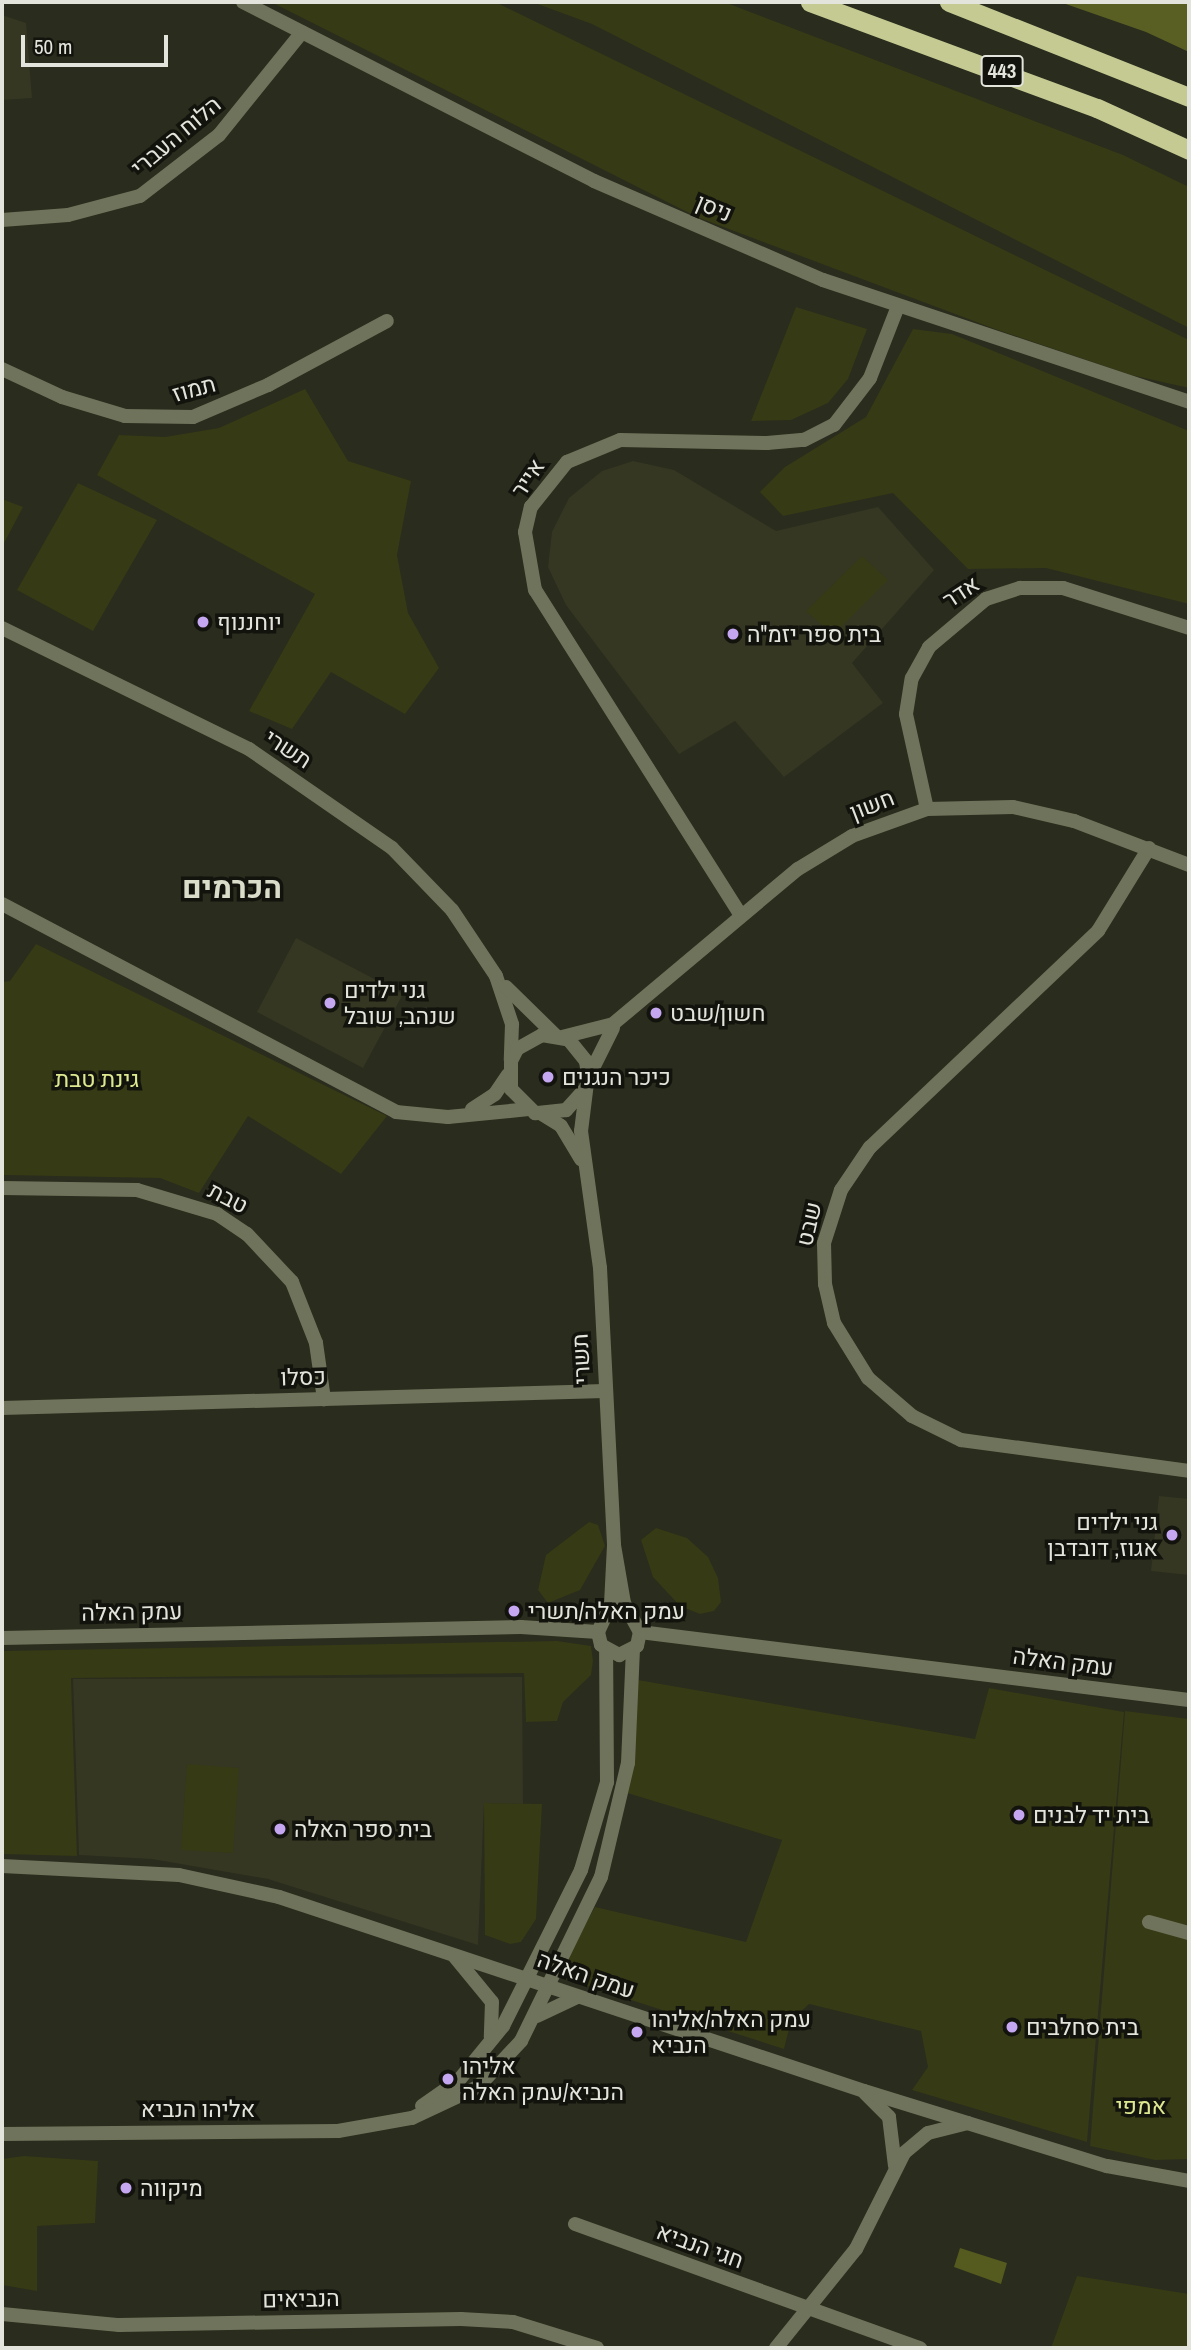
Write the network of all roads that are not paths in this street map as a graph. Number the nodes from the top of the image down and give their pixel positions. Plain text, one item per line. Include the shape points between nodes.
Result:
1 (243, 2) edge
2 (810, 2) edge
3 (949, 2) edge
4 (302, 32) junction
5 (1189, 97) edge
6 (1189, 150) edge
7 (2, 220) edge
8 (898, 306) junction
9 (387, 321) dead end
10 (2, 369) edge
11 (1189, 402) edge
12 (2, 628) edge
13 (1189, 628) edge
14 (927, 810) junction
15 (1149, 848) junction
16 (1189, 864) edge
17 (2, 904) edge
18 (740, 914) junction
19 (496, 976) junction
20 (622, 1016) junction
21 (558, 1036) junction
22 (509, 1068) junction
23 (587, 1084) junction
24 (535, 1111) junction
25 (447, 1117) junction
26 (586, 1171) junction
27 (2, 1188) edge
28 (605, 1391) junction
29 (324, 1399) junction
30 (2, 1408) edge
31 (1189, 1471) edge
32 (614, 1545) junction
33 (601, 1626) junction
34 (638, 1626) junction
35 (2, 1638) edge
36 (606, 1650) junction
37 (633, 1650) junction
38 (1189, 1700) edge
39 (2, 1866) edge
40 (1149, 1922) dead end
41 (1189, 1933) edge
42 (446, 1951) junction
43 (528, 1980) junction
44 (550, 1988) junction
45 (577, 1997) junction
46 (533, 2019) junction
47 (488, 2047) junction
48 (864, 2091) junction
49 (393, 2122) junction
50 (968, 2123) junction
51 (2, 2134) edge
52 (895, 2167) junction
53 (1189, 2181) edge
54 (575, 2224) dead end
55 (809, 2310) junction
56 (2, 2314) edge
57 (597, 2348) edge
58 (776, 2348) edge
59 (920, 2348) edge

1 - 4 street, ניסן
2 - 6 highway, 443 via 1097,108
3 - 5 highway, 443
4 - 7 street, הלוח העברי via 219,135 140,196 68,215
4 - 8 street, ניסן via 594,181
8 - 11 street, ניסן
8 - 18 street, אייר via 870,378 834,425 804,440 767,443 620,440 567,462 531,507 525,532 535,590
9 - 10 street, תמוז via 193,417 125,416 62,397
12 - 19 street, תשרי via 249,749 329,802 417,871
13 - 14 street, אדר via 1063,588 1020,588 986,599 929,647 912,678 906,714
14 - 15 street, חשון via 1013,807
14 - 18 street, חשון via 852,836
15 - 16 street, חשון
15 - 31 street, שבט via 1098,931 870,1147 841,1190 824,1243 825,1284 834,1323 868,1378 912,1416 961,1440
17 - 25 street via 363,1099 396,1112
18 - 20 street, חשון
19 - 21 street, תשרי
19 - 22 street, תשרי via 512,1024
20 - 21 street, חשון via 600,1031
20 - 23 street, חשון via 598,1048
21 - 22 street via 529,1040
21 - 23 street via 579,1049
22 - 24 street via 511,1089
22 - 25 street via 485,1101
23 - 24 street via 566,1110
23 - 26 street, תשרי via 580,1112
24 - 25 street
24 - 26 street, תשרי via 569,1137
26 - 28 street, תשרי via 600,1268
27 - 29 street, טבת via 137,1190 217,1214 247,1234 292,1282 316,1343
28 - 29 street, כסלו
28 - 32 street, תשרי
29 - 30 street, כסלו
32 - 33 street, תשרי via 611,1604
32 - 34 street, תשרי via 624,1603
33 - 34 street via 622,1613
33 - 35 street, עמק האלה
33 - 36 street
34 - 37 street
34 - 38 street, עמק האלה
36 - 37 street via 619,1655
36 - 43 street via 610,1721 602,1808 581,1870
37 - 44 street via 624,1792 601,1877
39 - 42 street, עמק האלה via 179,1875 313,1906
40 - 41 street
42 - 43 street, עמק האלה
42 - 47 street via 476,1975 492,2002
43 - 44 street, עמק האלה
43 - 47 street, אליהו הנביא
44 - 45 street, עמק האלה
44 - 46 street, אליהו הנביא
45 - 46 street via 556,2001
45 - 48 street, עמק האלה
46 - 49 street, אליהו הנביא via 502,2066 478,2087
47 - 49 street, אליהו הנביא via 459,2080
48 - 50 street, עמק האלה
48 - 52 street via 889,2117
49 - 51 street, אליהו הנביא via 338,2131
50 - 52 street via 928,2133
50 - 53 street, עמק האלה via 1132,2173
52 - 55 street via 856,2249
54 - 55 street, חגי הנביא
55 - 58 street
55 - 59 street, חגי הנביא
56 - 57 street, הנביאים via 119,2325 461,2319 513,2322

